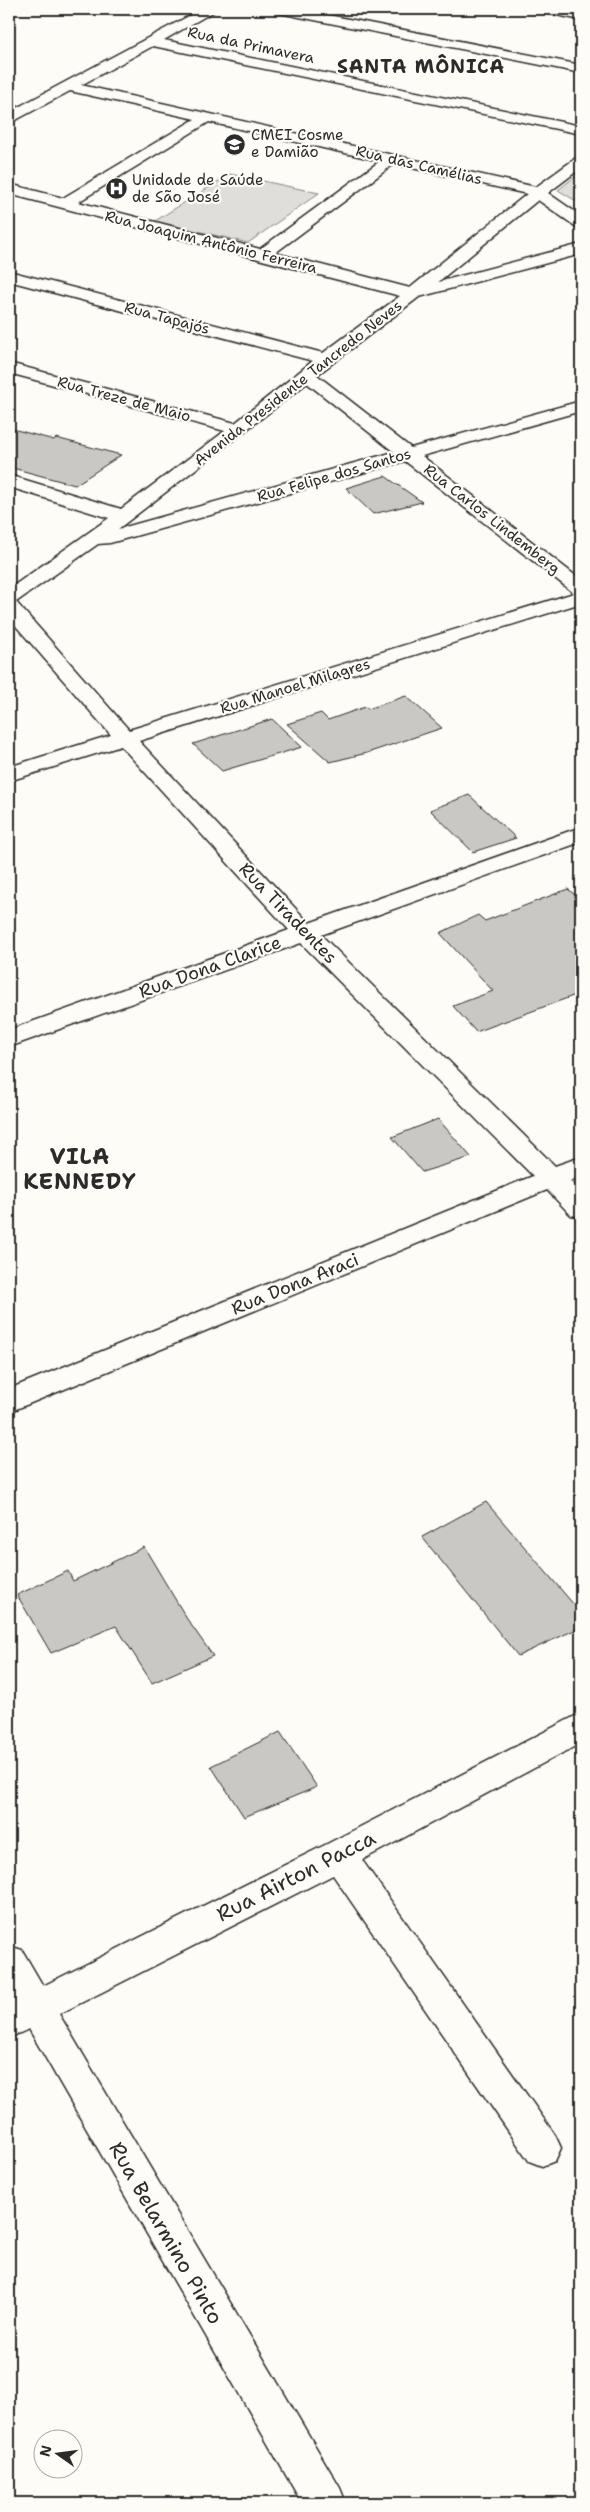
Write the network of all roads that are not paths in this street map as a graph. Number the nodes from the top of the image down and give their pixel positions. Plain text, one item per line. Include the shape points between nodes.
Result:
1 (212, 9) edge
2 (279, 9) edge
3 (546, 9) edge
4 (581, 16) edge
5 (150, 41) junction
6 (581, 69) edge
7 (68, 86) junction
8 (208, 117) junction
9 (9, 118) edge
10 (581, 130) edge
11 (392, 159) junction
12 (581, 161) edge
13 (9, 189) edge
14 (537, 192) junction
15 (65, 204) junction
16 (581, 223) edge
17 (581, 249) edge
18 (262, 255) junction
19 (9, 276) edge
20 (413, 294) junction
21 (326, 360) junction
22 (9, 368) edge
23 (307, 375) junction
24 (581, 406) edge
25 (239, 430) junction
26 (409, 454) junction
27 (9, 481) edge
28 (124, 516) junction
29 (87, 544) junction
30 (581, 589) edge
31 (581, 597) edge
32 (9, 598) edge
33 (9, 606) edge
34 (125, 738) junction
35 (9, 774) edge
36 (581, 834) edge
37 (305, 933) junction
38 (9, 1039) edge
39 (581, 1166) edge
40 (553, 1178) junction
41 (581, 1208) edge
42 (9, 1401) edge
43 (581, 1727) edge
44 (339, 1855) junction
45 (9, 1962) edge
46 (22, 2015) edge
47 (542, 2148) dead end
48 (325, 2503) edge

1 - 5 street
2 - 6 street
3 - 4 street
5 - 7 street
5 - 10 street, Rua da Primavera
7 - 8 street, Rua das Camélias
7 - 9 street
8 - 11 street, Rua das Camélias
8 - 15 street
11 - 14 street, Rua das Camélias
11 - 18 street
12 - 14 street, Avenida Presidente Tancredo Neves
13 - 15 street, Rua Joaquim Antônio Ferreira
14 - 16 street
14 - 20 street, Avenida Presidente Tancredo Neves
15 - 18 street, Rua Joaquim Antônio Ferreira
17 - 20 street
18 - 20 street, Rua Joaquim Antônio Ferreira
19 - 21 street, Rua Tapajós
20 - 21 street, Avenida Presidente Tancredo Neves
21 - 23 street, Avenida Presidente Tancredo Neves
22 - 25 street, Rua Treze de Maio
23 - 25 street, Avenida Presidente Tancredo Neves
23 - 26 street, Rua Carlos Lindemberg
24 - 26 street, Rua Felipe dos Santos
25 - 28 street, Avenida Presidente Tancredo Neves
26 - 29 street, Rua Felipe dos Santos
26 - 30 street, Rua Carlos Lindemberg
27 - 28 street
28 - 29 street, Avenida Presidente Tancredo Neves
29 - 32 street, Avenida Presidente Tancredo Neves
31 - 34 street, Rua Manoel Milagres
33 - 34 street, Rua Tiradentes
34 - 35 street, Rua Manoel Milagres
34 - 37 street, Rua Tiradentes
36 - 37 street, Rua Dona Clarice
37 - 38 street, Rua Dona Clarice
37 - 40 street, Rua Tiradentes
39 - 40 street, Rua Dona Araci
40 - 41 street, Rua Tiradentes
40 - 42 street, Rua Dona Araci
43 - 44 street, Rua Airton Pacca
44 - 46 street, Rua Airton Pacca
44 - 47 street
45 - 46 street, Rua Belarmino Pinto
46 - 48 street, Rua Belarmino Pinto

